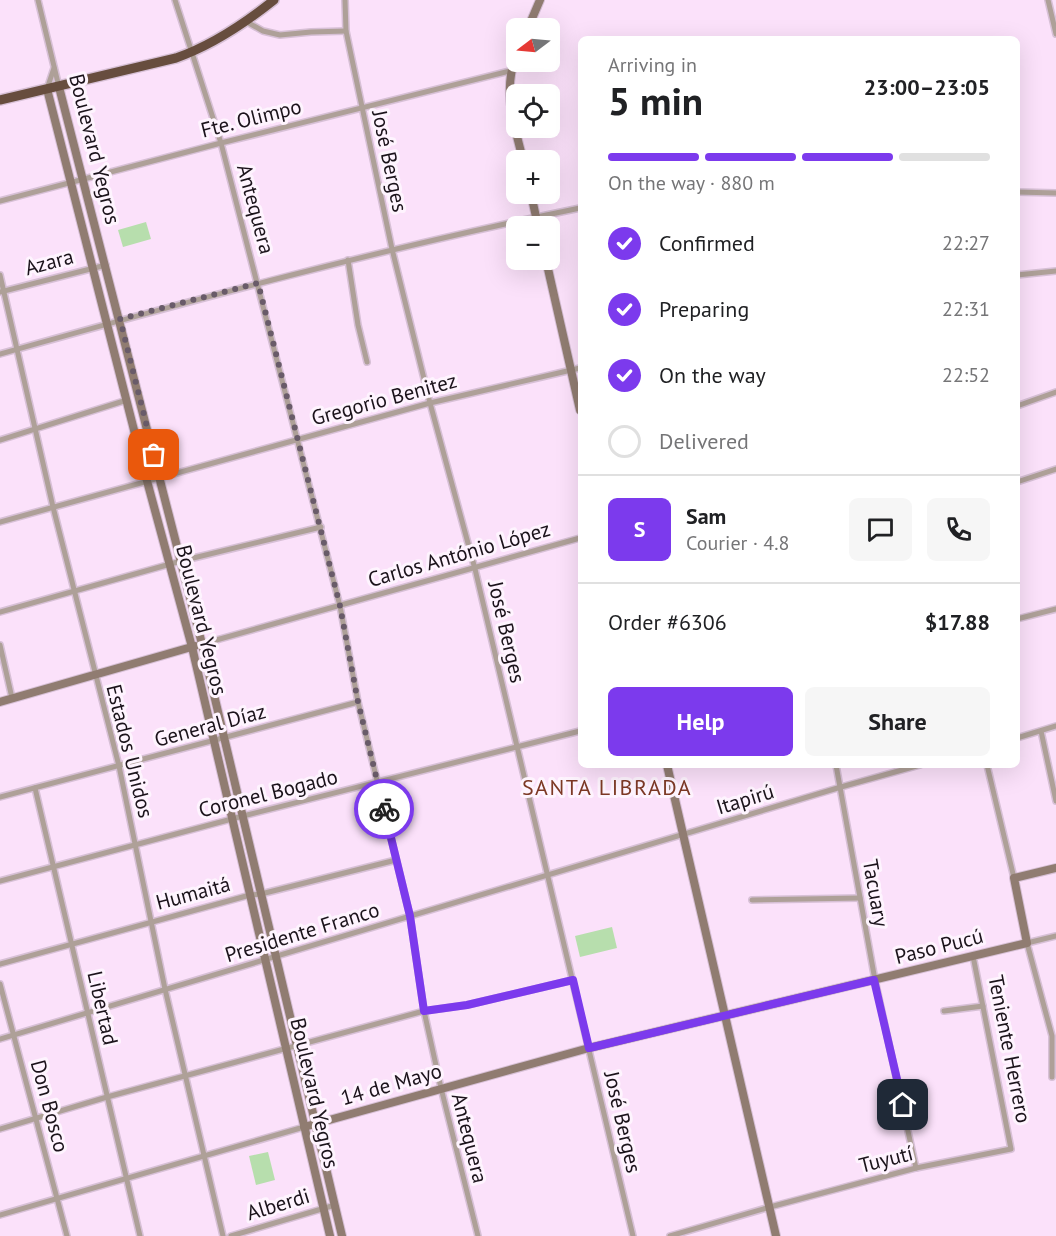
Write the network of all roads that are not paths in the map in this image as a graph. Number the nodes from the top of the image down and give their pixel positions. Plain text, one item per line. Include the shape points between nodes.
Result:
1 (38, 0) edge
2 (175, 0) edge
3 (274, 0) edge
4 (345, 0) edge
5 (540, 0) edge
6 (1048, 0) edge
7 (532, 18) edge
8 (246, 22) junction
9 (346, 31) junction
10 (1056, 34) edge
11 (192, 52) junction
12 (55, 67) junction
13 (506, 71) edge
14 (510, 72) edge
15 (59, 87) junction
16 (47, 88) junction
17 (0, 100) edge
18 (361, 108) junction
19 (221, 142) junction
20 (521, 150) edge
21 (84, 179) junction
22 (72, 181) junction
23 (1020, 192) edge
24 (1056, 193) edge
25 (0, 201) edge
26 (578, 208) edge
27 (541, 216) edge
28 (506, 224) edge
29 (392, 249) junction
30 (348, 260) junction
31 (106, 265) junction
32 (93, 267) junction
33 (548, 270) edge
34 (1056, 271) edge
35 (1020, 275) edge
36 (0, 276) edge
37 (258, 283) junction
38 (2, 291) edge
39 (120, 319) junction
40 (108, 324) junction
41 (17, 349) junction
42 (0, 354) edge
43 (368, 362) dead end
44 (578, 369) edge
45 (570, 371) junction
46 (1056, 392) edge
47 (127, 400) junction
48 (578, 402) edge
49 (430, 403) junction
50 (1020, 405) edge
51 (35, 429) junction
52 (299, 439) junction
53 (0, 440) edge
54 (1056, 469) edge
55 (160, 478) junction
56 (147, 481) junction
57 (1020, 481) edge
58 (53, 507) junction
59 (0, 522) edge
60 (321, 527) junction
61 (578, 539) edge
62 (181, 561) junction
63 (170, 564) junction
64 (475, 569) junction
65 (75, 591) junction
66 (340, 606) junction
67 (1056, 609) edge
68 (0, 612) edge
69 (1020, 618) edge
70 (202, 644) junction
71 (0, 645) edge
72 (192, 647) junction
73 (95, 675) junction
74 (12, 698) junction
75 (0, 702) edge
76 (358, 702) junction
77 (1056, 726) edge
78 (578, 731) edge
79 (1041, 731) junction
80 (1020, 737) edge
81 (225, 738) junction
82 (214, 741) junction
83 (517, 747) junction
84 (119, 766) junction
85 (668, 768) edge
86 (837, 768) edge
87 (909, 768) edge
88 (988, 768) edge
89 (378, 782) junction
90 (841, 787) junction
91 (35, 788) junction
92 (0, 797) edge
93 (1056, 801) edge
94 (243, 816) junction
95 (232, 820) junction
96 (683, 835) junction
97 (136, 845) junction
98 (396, 860) junction
99 (53, 866) junction
100 (1056, 868) edge
101 (548, 875) junction
102 (1014, 878) junction
103 (0, 881) edge
104 (261, 894) junction
105 (250, 895) junction
106 (860, 898) junction
107 (752, 900) dead end
108 (410, 916) junction
109 (151, 922) junction
110 (1056, 936) edge
111 (1027, 943) junction
112 (71, 944) junction
113 (973, 956) junction
114 (276, 957) junction
115 (265, 960) junction
116 (0, 964) edge
117 (573, 980) junction
118 (874, 980) junction
119 (0, 984) edge
120 (165, 989) junction
121 (983, 1006) junction
122 (424, 1011) junction
123 (944, 1011) dead end
124 (87, 1012) junction
125 (725, 1016) junction
126 (15, 1035) junction
127 (0, 1039) edge
128 (297, 1045) junction
129 (286, 1048) junction
130 (589, 1048) junction
131 (186, 1076) junction
132 (1052, 1077) dead end
133 (441, 1088) junction
134 (107, 1097) junction
135 (35, 1119) junction
136 (316, 1124) junction
137 (304, 1127) junction
138 (0, 1130) edge
139 (1011, 1149) joint
140 (205, 1156) junction
141 (916, 1168) junction
142 (127, 1178) junction
143 (58, 1198) junction
144 (335, 1205) junction
145 (770, 1207) junction
146 (323, 1208) junction
147 (0, 1215) edge
148 (67, 1236) edge
149 (140, 1236) edge
150 (223, 1236) edge
151 (231, 1236) edge
152 (330, 1236) edge
153 (342, 1236) edge
154 (478, 1236) edge
155 (633, 1236) edge
156 (670, 1236) edge
157 (776, 1236) edge

1 - 12 street
2 - 11 street, Antequera
3 - 8 highway
4 - 9 street, José Berges
5 - 7 main road
6 - 10 street
8 - 9 street via 280,35
8 - 11 highway
9 - 18 street, José Berges
11 - 15 highway
11 - 19 street, Antequera
12 - 15 street, Boulevard Yegros
12 - 16 street, Boulevard Yegros
13 - 18 street, Fte. Olimpo
14 - 20 main road via 511,107
15 - 16 highway
15 - 21 main road, Boulevard Yegros
16 - 17 highway
16 - 22 main road, Boulevard Yegros
18 - 19 street, Fte. Olimpo
18 - 29 street, José Berges
19 - 21 street, Fte. Olimpo
19 - 37 street, Antequera
21 - 22 street, Fte. Olimpo
21 - 31 main road, Boulevard Yegros
22 - 25 street, Fte. Olimpo
22 - 32 main road, Boulevard Yegros
23 - 24 street
26 - 27 street
28 - 29 street
29 - 30 street
29 - 49 street, José Berges
30 - 37 street
30 - 43 street
31 - 32 street, Azara
31 - 39 main road, Boulevard Yegros
32 - 38 street, Azara
32 - 40 main road, Boulevard Yegros
33 - 45 main road
34 - 35 street
36 - 38 street, Estados Unidos
37 - 39 street
37 - 52 street, Antequera
38 - 41 street, Estados Unidos
39 - 40 street
39 - 55 main road, Boulevard Yegros
40 - 41 street
40 - 47 main road, Boulevard Yegros
41 - 42 street
41 - 51 street, Estados Unidos
44 - 45 street, Gregorio Benitez
45 - 48 main road
45 - 49 street, Gregorio Benitez
46 - 50 street
47 - 51 street
47 - 56 main road, Boulevard Yegros
49 - 52 street, Gregorio Benitez
49 - 64 street, José Berges
51 - 53 street
51 - 58 street, Estados Unidos
52 - 55 street, Gregorio Benitez
52 - 60 street, Antequera
54 - 57 street
55 - 56 street, Gregorio Benitez
55 - 62 main road, Boulevard Yegros
56 - 58 street, Gregorio Benitez
56 - 63 main road, Boulevard Yegros
58 - 59 street, Gregorio Benitez
58 - 65 street, Estados Unidos
60 - 62 street
60 - 66 street, Antequera
61 - 64 street, Carlos António López
62 - 63 street
62 - 70 main road, Boulevard Yegros
63 - 65 street
63 - 72 main road, Boulevard Yegros
64 - 66 street, Carlos António López
64 - 83 street, José Berges
65 - 68 street
65 - 73 street, Estados Unidos
66 - 70 street, Carlos António López
66 - 76 street, Antequera
67 - 69 street
70 - 72 main road, Carlos António López
70 - 81 main road, Boulevard Yegros
71 - 74 street
72 - 73 main road, Carlos António López
72 - 82 main road, Boulevard Yegros
73 - 74 main road, Carlos António López
73 - 84 street, Estados Unidos
74 - 75 main road, Carlos António López
76 - 81 street, General Díaz
76 - 89 street, Antequera
77 - 79 street
78 - 83 street, Coronel Bogado
79 - 80 street
79 - 93 street
81 - 82 street, General Díaz
81 - 94 main road, Boulevard Yegros
82 - 84 street, General Díaz
82 - 95 main road, Boulevard Yegros
83 - 89 street, Coronel Bogado
83 - 101 street, José Berges
84 - 91 street, General Díaz
84 - 97 street, Estados Unidos
85 - 96 main road
86 - 90 street, Tacuary
87 - 90 street, Itapirú
88 - 102 street
89 - 94 street, Coronel Bogado
89 - 98 street, Antequera
90 - 96 street, Itapirú
90 - 106 street, Tacuary
91 - 92 street, General Díaz
91 - 99 street, Libertad
94 - 95 street, Coronel Bogado
94 - 104 main road, Boulevard Yegros
95 - 97 street, Coronel Bogado
95 - 105 main road, Boulevard Yegros
96 - 101 street, Presidente Franco
96 - 125 main road
97 - 99 street, Coronel Bogado
97 - 109 street, Estados Unidos
98 - 104 street, Humaitá
98 - 108 street, Antequera
99 - 103 street, Coronel Bogado
99 - 112 street, Libertad
100 - 102 main road
101 - 108 street, Presidente Franco
101 - 117 street, José Berges
102 - 111 main road
104 - 105 street, Humaitá
104 - 114 main road, Boulevard Yegros
105 - 109 street, Humaitá
105 - 115 main road, Boulevard Yegros
106 - 107 street
106 - 118 street, Tacuary
108 - 114 street, Presidente Franco
108 - 122 street, Antequera
109 - 112 street, Humaitá
109 - 120 street, Estados Unidos
110 - 111 street, Paso Pucú
111 - 113 main road, Paso Pucú
111 - 132 street via 1052,1036
112 - 116 street, Humaitá
112 - 124 street, Libertad
113 - 118 main road, Paso Pucú
113 - 121 street, Teniente Herrero
114 - 115 street, Presidente Franco
114 - 128 main road, Boulevard Yegros
115 - 120 street, Presidente Franco
115 - 129 main road, Boulevard Yegros
117 - 122 street
117 - 130 street, José Berges
118 - 125 main road, Paso Pucú
118 - 141 street, Tacuary
119 - 126 street, Don Bosco
120 - 124 street, Presidente Franco
120 - 131 street, Estados Unidos
121 - 123 street
121 - 139 street, Teniente Herrero
122 - 128 street
122 - 133 street, Antequera
124 - 126 street, Presidente Franco
124 - 134 street, Libertad
125 - 130 main road, 14 de Mayo
125 - 145 main road
126 - 127 street, Presidente Franco
126 - 135 street, Don Bosco
128 - 129 street
128 - 136 main road, Boulevard Yegros
129 - 131 street
129 - 137 main road, Boulevard Yegros
130 - 133 main road, 14 de Mayo
130 - 155 street, José Berges
131 - 134 street
131 - 140 street, Estados Unidos
133 - 136 main road, 14 de Mayo
133 - 154 street, Antequera
134 - 135 street
134 - 142 street, Libertad
135 - 138 street
135 - 143 street, Don Bosco
136 - 137 main road, 14 de Mayo
136 - 144 main road, Boulevard Yegros
137 - 140 street, 14 de Mayo
137 - 146 main road, Boulevard Yegros
139 - 141 street, Tuyutí
140 - 142 street, 14 de Mayo
140 - 150 street, Estados Unidos
141 - 145 street, Tuyutí
142 - 143 street, 14 de Mayo
142 - 149 street, Libertad
143 - 147 street, 14 de Mayo
143 - 148 street, Don Bosco
144 - 146 street, Alberdi
144 - 153 main road, Boulevard Yegros
145 - 156 street, Tuyutí
145 - 157 main road
146 - 151 street, Alberdi
146 - 152 main road, Boulevard Yegros

